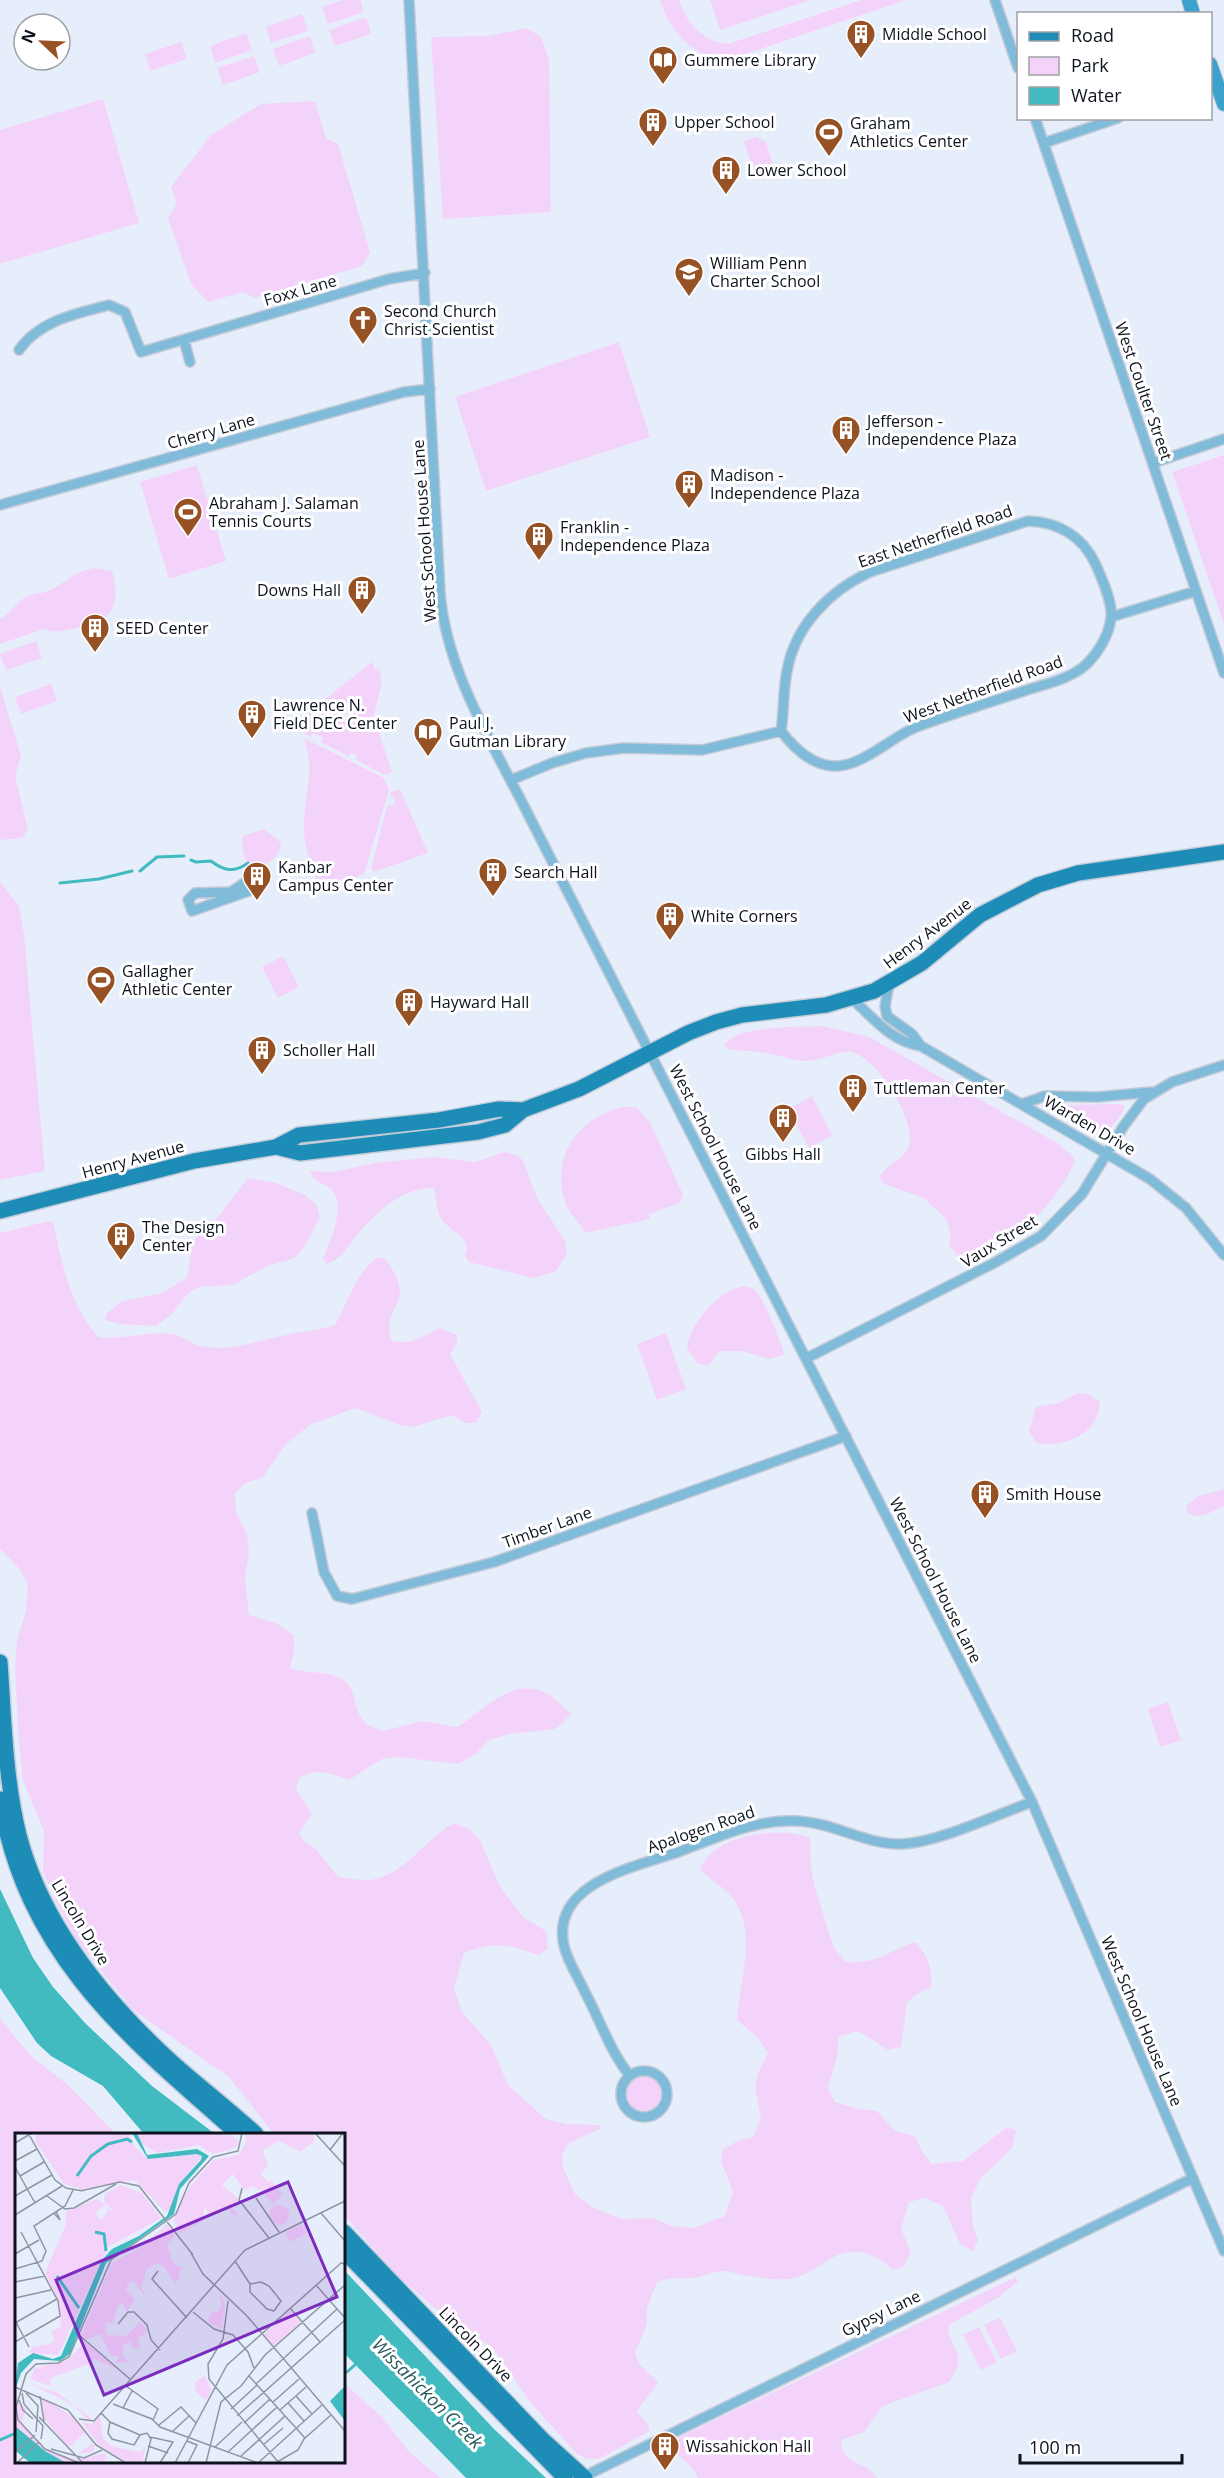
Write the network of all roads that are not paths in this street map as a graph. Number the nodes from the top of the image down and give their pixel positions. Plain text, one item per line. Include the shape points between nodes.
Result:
1 (409, 0) edge
2 (995, 0) edge
3 (1017, 65) edge
4 (1212, 70) edge
5 (1217, 85) edge
6 (1224, 104) edge
7 (1036, 120) edge
8 (1112, 120) edge
9 (1044, 143) junction
10 (425, 273) junction
11 (184, 340) junction
12 (19, 350) dead end
13 (190, 362) dead end
14 (430, 389) junction
15 (1224, 439) edge
16 (1153, 463) junction
17 (0, 505) edge
18 (1196, 591) junction
19 (1111, 617) junction
20 (1224, 673) edge
21 (781, 732) junction
22 (511, 780) junction
23 (1224, 852) edge
24 (196, 910) joint
25 (889, 984) junction
26 (852, 999) junction
27 (921, 1046) junction
28 (650, 1052) junction
29 (1224, 1065) edge
30 (1155, 1091) junction
31 (1022, 1104) junction
32 (1107, 1152) junction
33 (0, 1211) edge
34 (1224, 1255) edge
35 (807, 1358) junction
36 (846, 1436) junction
37 (312, 1513) dead end
38 (0, 1662) edge
39 (0, 1799) edge
40 (1032, 1802) junction
41 (630, 2076) junction
42 (237, 2133) edge
43 (255, 2133) edge
44 (1193, 2178) junction
45 (345, 2233) edge
46 (1224, 2248) edge
47 (345, 2252) edge
48 (584, 2477) edge
49 (565, 2478) edge

1 - 10 street, West School House Lane
2 - 3 street
4 - 5 street
5 - 6 street
7 - 9 street, West Coulter Street
8 - 9 street
9 - 16 street, West Coulter Street
10 - 11 street, Foxx Lane via 389,279
10 - 14 street, West School House Lane
11 - 12 street, Foxx Lane via 141,352 125,312 110,305 44,326
11 - 13 street
14 - 17 street, Cherry Lane via 405,392
14 - 22 street, West School House Lane via 444,626 463,681
15 - 16 street
16 - 18 street, West Coulter Street
18 - 19 street
18 - 20 street, West Coulter Street
19 - 21 street, West Netherfield Road via 1097,652 1072,674 913,729 854,763 834,766 814,761
19 - 21 street, East Netherfield Road via 1088,551 1069,532 1049,523 1017,523 870,572 835,592 804,628 787,669
21 - 22 street via 702,750 624,748 585,753
22 - 28 street, West School House Lane
23 - 25 main road, Henry Avenue via 1078,873 1038,885 980,915 922,963
24 - 24 street via 192,911 188,900 195,893 226,893 241,888 253,877 257,888
25 - 26 main road, Henry Avenue
25 - 27 street, Warden Drive via 887,1016 912,1034
26 - 27 street, Warden Drive via 888,1034 906,1044
26 - 28 main road, Henry Avenue via 730,1018
27 - 31 street, Warden Drive
28 - 33 main road, Henry Avenue via 579,1089 523,1110 506,1125 458,1136 300,1153 276,1147 194,1161
28 - 35 street, West School House Lane
29 - 30 street, Vaux Street
30 - 31 street via 1097,1097 1043,1096
30 - 32 street, Vaux Street via 1135,1109
31 - 32 street, Warden Drive
32 - 34 street, Warden Drive via 1170,1194 1198,1221
32 - 35 street, Vaux Street via 1076,1201 1041,1236
35 - 36 street, West School House Lane
36 - 37 street, Timber Lane via 494,1562 352,1599 337,1596 328,1581
36 - 40 street, West School House Lane
38 - 43 main road, Lincoln Drive via 15,1815 26,1857 45,1901 91,1975 117,2006 171,2061
39 - 42 main road, Lincoln Drive via 23,1884 83,1985 163,2071
40 - 41 street, Apalogen Road via 931,1838 902,1844 879,1842 810,1822 753,1825 609,1876 585,1890 567,1913 564,1946 609,2042
40 - 44 street, West School House Lane
41 - 41 street via 621,2088 627,2110 640,2117 655,2115 667,2096 663,2082 651,2072
44 - 46 street, West School House Lane
44 - 48 street, Gypsy Lane
45 - 48 main road, Lincoln Drive via 542,2439
47 - 49 main road, Lincoln Drive

